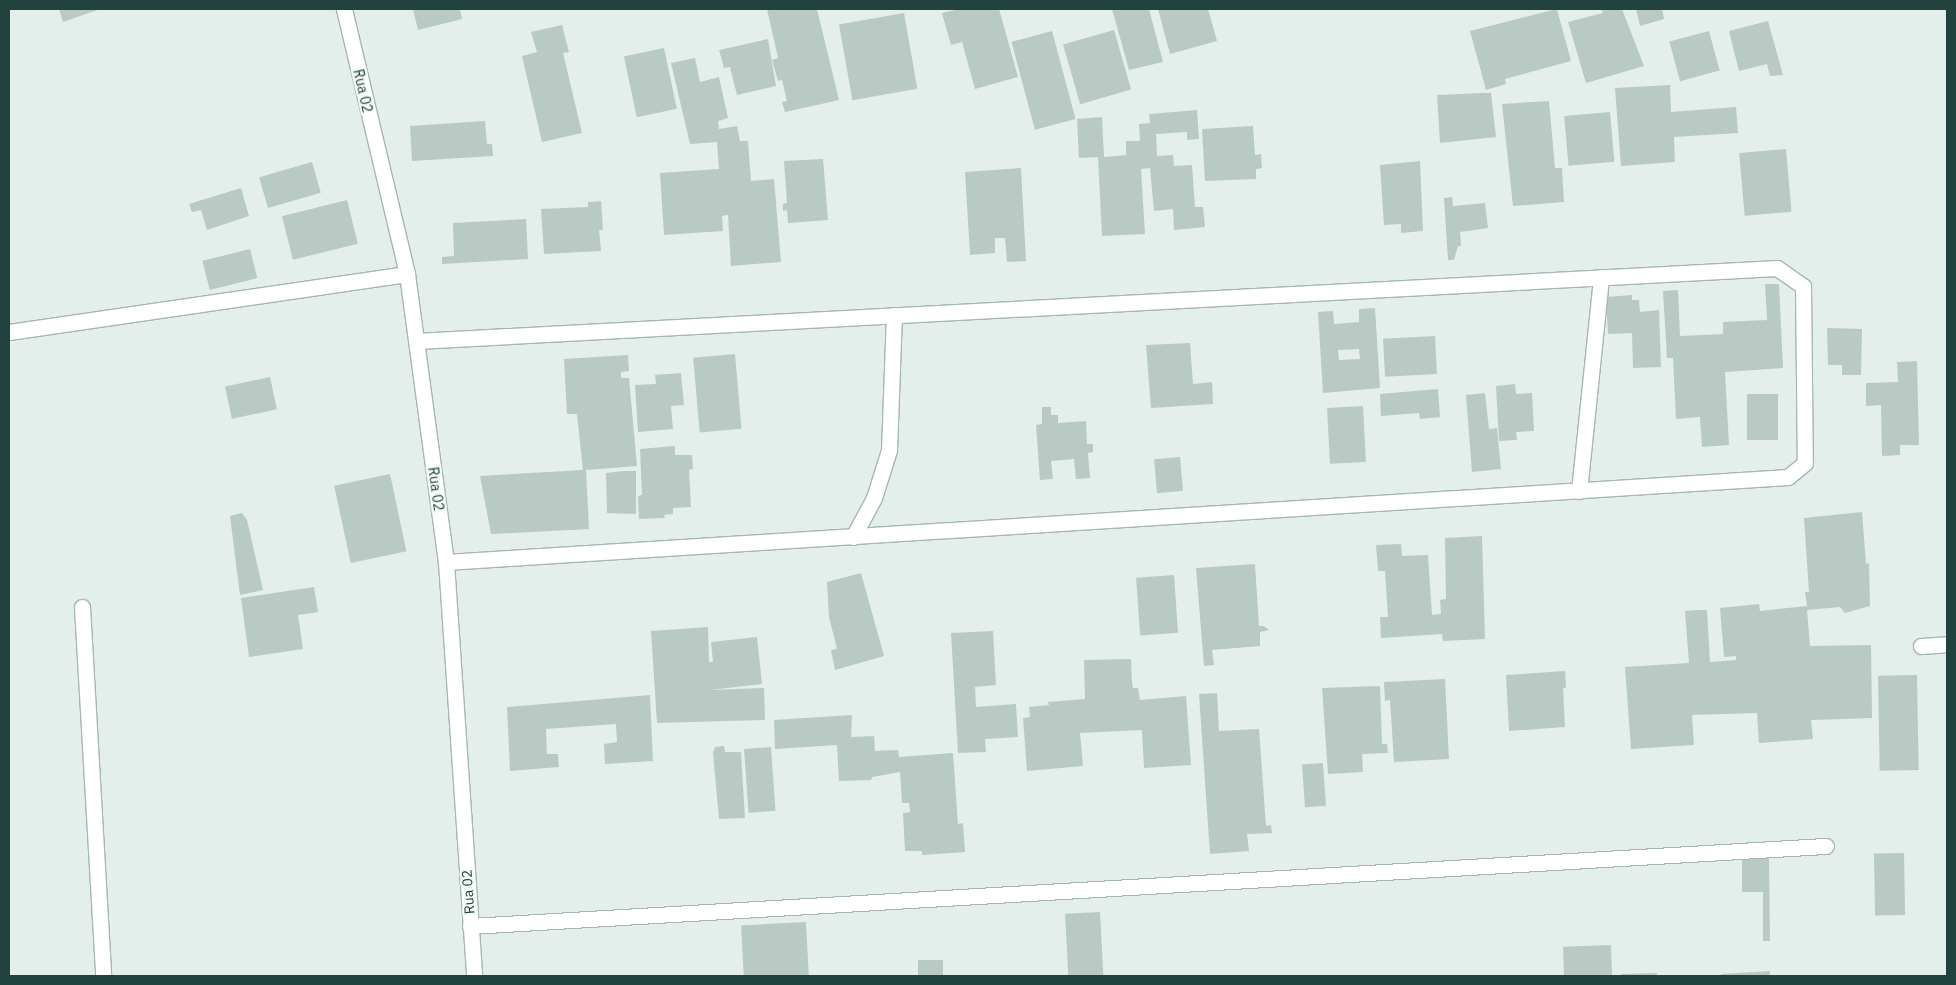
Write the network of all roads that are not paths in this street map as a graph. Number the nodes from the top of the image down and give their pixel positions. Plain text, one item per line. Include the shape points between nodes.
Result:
1 (344, 9) edge
2 (406, 274) junction
3 (1601, 277) junction
4 (894, 315) junction
5 (9, 332) edge
6 (416, 341) junction
7 (1579, 491) junction
8 (853, 537) junction
9 (446, 562) junction
10 (82, 607) dead end
11 (1947, 644) edge
12 (1921, 646) dead end
13 (1826, 846) dead end
14 (470, 926) junction
15 (103, 976) edge
16 (474, 976) edge

1 - 2 street, Rua 02
2 - 5 street
2 - 6 street, Rua 02
3 - 4 street
3 - 7 street
3 - 7 street via 1777,268 1802,286 1804,463 1788,478
4 - 6 street
4 - 8 street via 888,450 874,498
6 - 9 street, Rua 02
7 - 8 street
8 - 9 street
9 - 14 street, Rua 02
10 - 15 street
11 - 12 street
13 - 14 street
14 - 16 street, Rua 02

